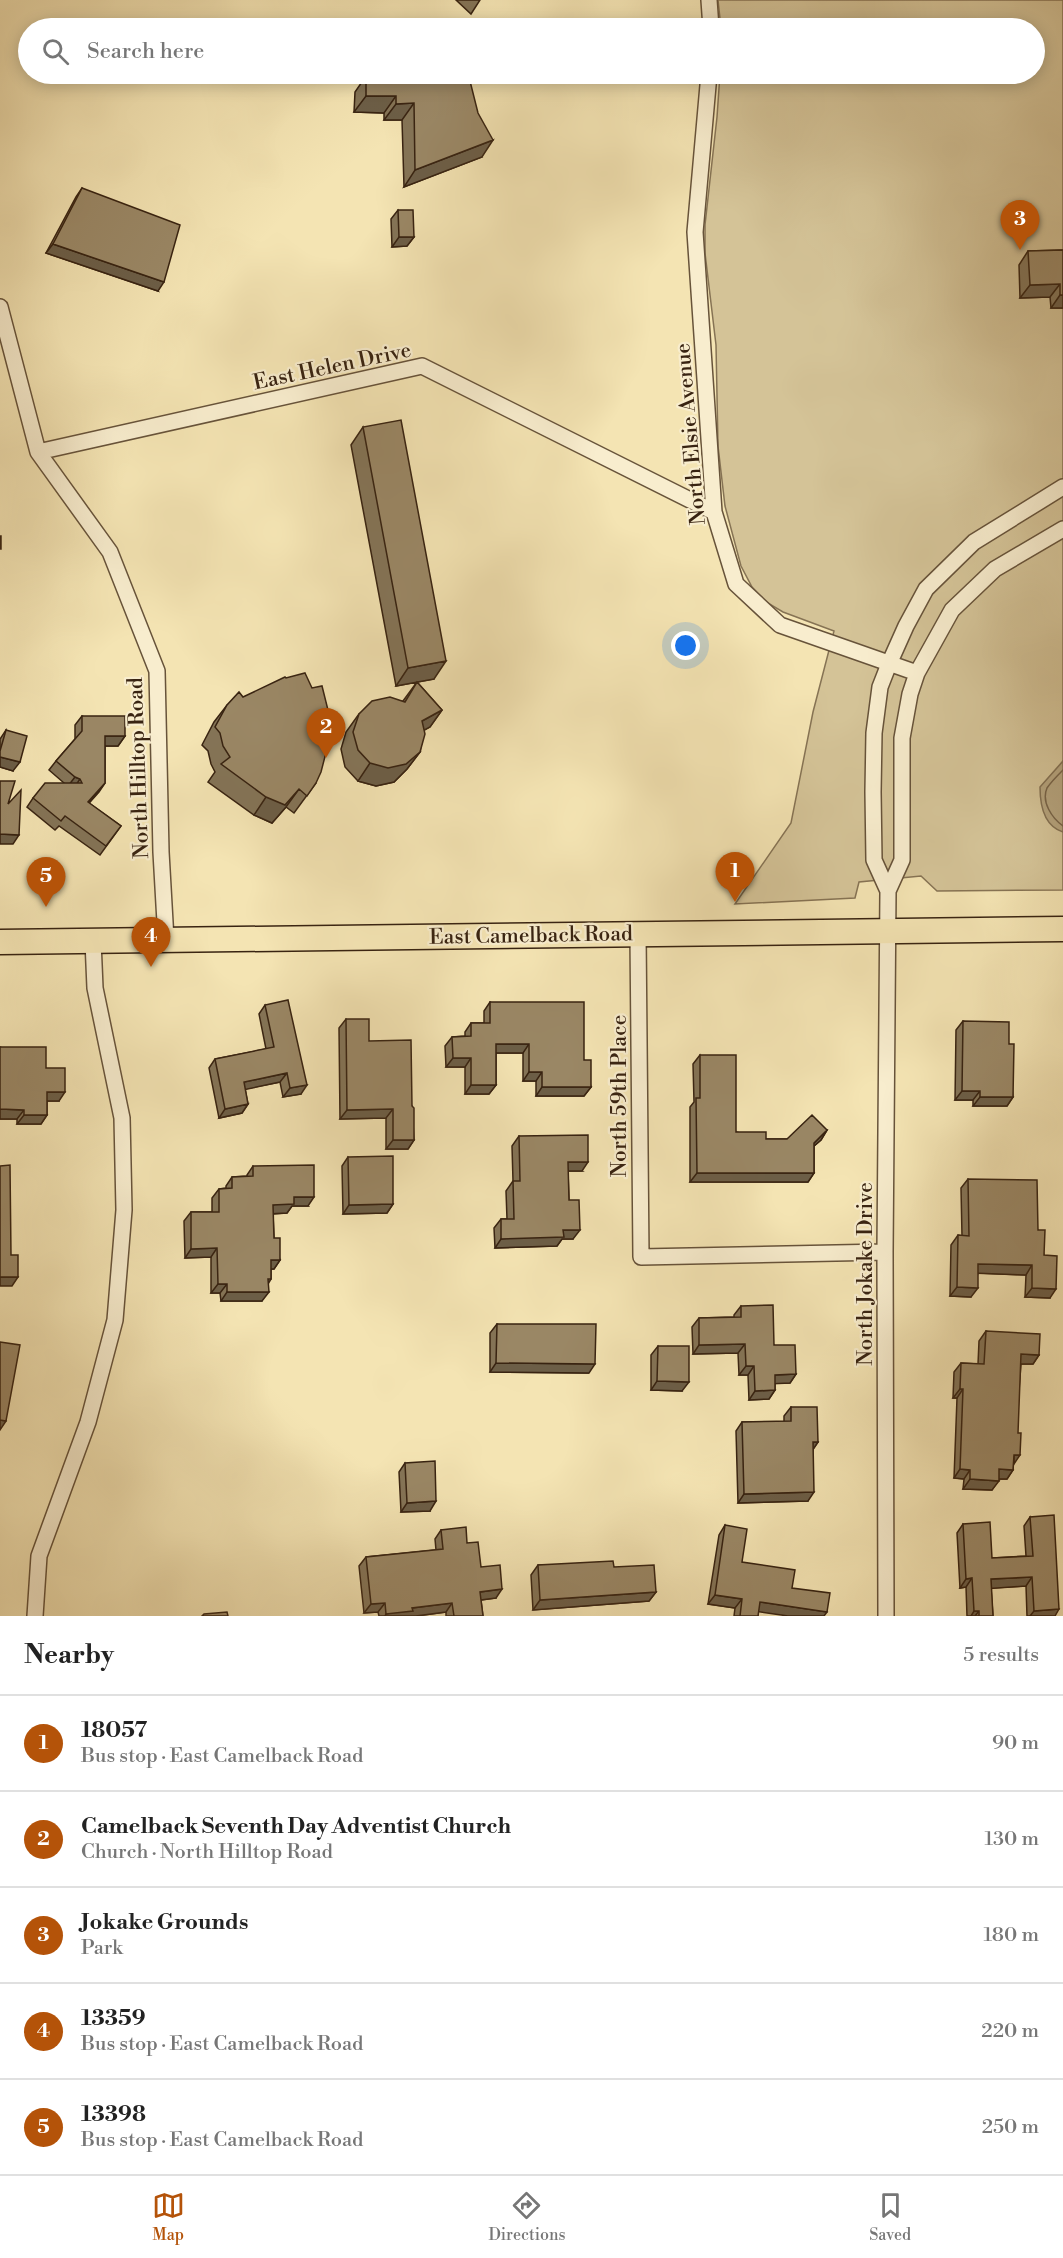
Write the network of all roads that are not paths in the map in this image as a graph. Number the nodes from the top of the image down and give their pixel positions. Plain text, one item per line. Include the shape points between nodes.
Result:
1 (709, 0) edge
2 (710, 18) edge
3 (708, 84) edge
4 (0, 307) edge
5 (38, 452) junction
6 (1063, 487) edge
7 (714, 512) junction
8 (1063, 530) edge
9 (889, 664) junction
10 (917, 673) junction
11 (888, 891) junction
12 (1063, 929) edge
13 (889, 931) junction
14 (638, 934) junction
15 (93, 940) junction
16 (166, 940) junction
17 (0, 942) edge
18 (885, 1252) junction
19 (35, 1616) edge
20 (886, 1616) edge

1 - 2 street
3 - 7 street, North Elsie Avenue via 695,232
4 - 5 street, North Hilltop Road
5 - 7 street, East Helen Drive via 422,366
5 - 16 street, North Hilltop Road via 110,552 157,671
6 - 9 street via 974,542 926,589
7 - 9 street, North Elsie Avenue via 736,584 780,625
8 - 10 street via 995,569 952,610
9 - 10 street, North Elsie Avenue
9 - 11 street via 880,687 874,733 873,792 874,860
10 - 11 street via 902,738 903,860
11 - 13 street, North Jokake Drive
12 - 13 main road, East Camelback Road
13 - 14 main road, East Camelback Road
13 - 18 street, North Jokake Drive
14 - 16 main road, East Camelback Road
14 - 18 street, North 59th Place via 641,1257
15 - 16 main road, East Camelback Road
15 - 17 main road, East Camelback Road
15 - 19 street via 95,988 122,1118 124,1210 115,1320 88,1422 39,1556
18 - 20 street, North Jokake Drive

